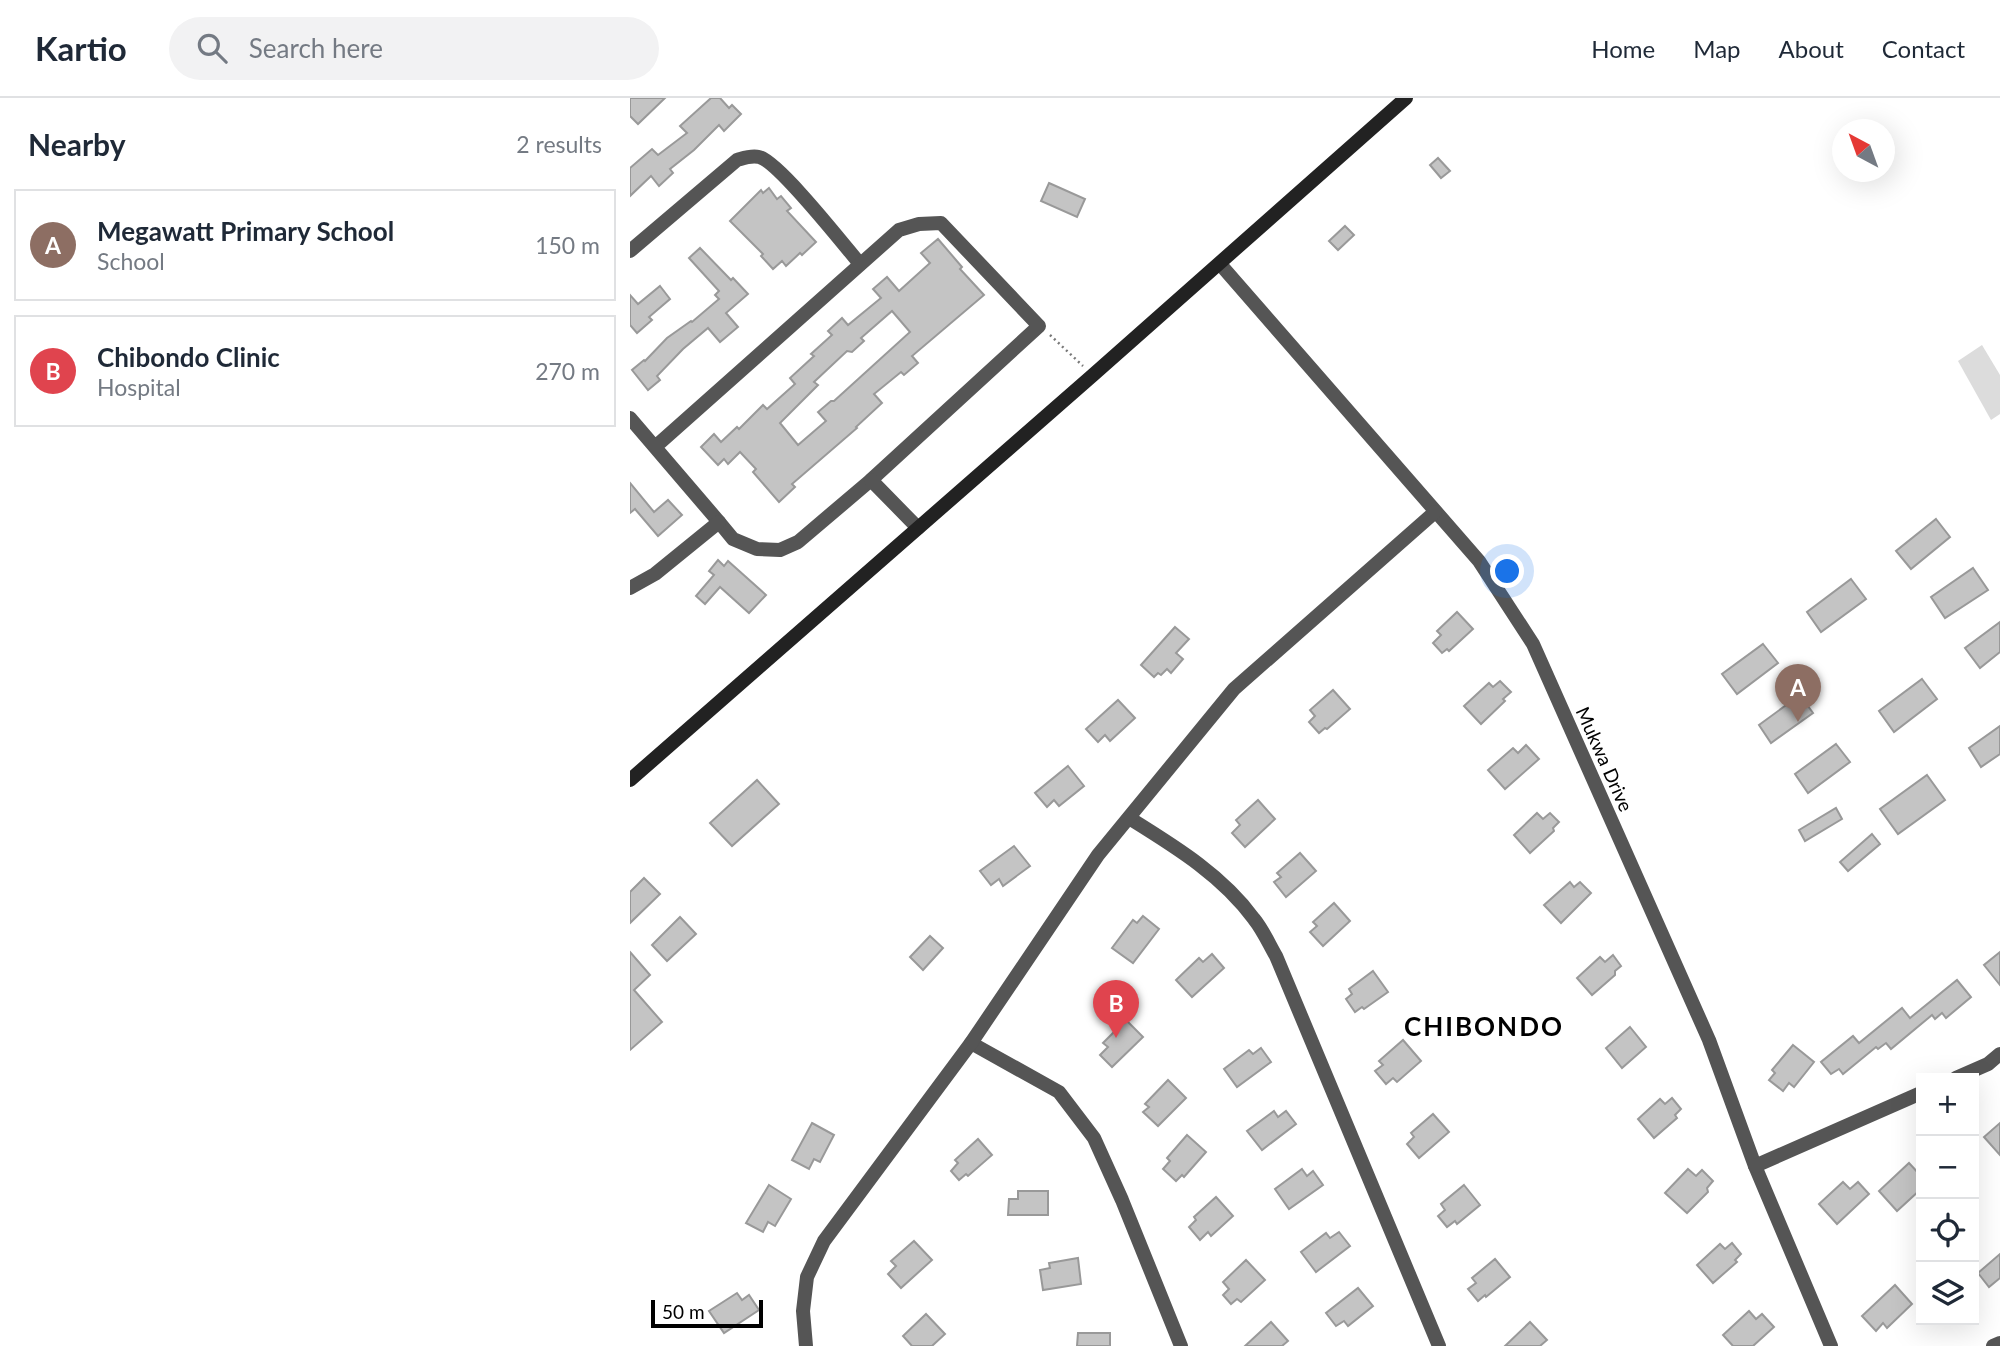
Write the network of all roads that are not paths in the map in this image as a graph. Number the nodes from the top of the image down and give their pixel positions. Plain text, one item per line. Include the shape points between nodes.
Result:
1 (1406, 98) edge
2 (630, 251) edge
3 (860, 264) junction
4 (1220, 264) junction
5 (630, 418) edge
6 (654, 447) junction
7 (871, 480) junction
8 (1435, 512) junction
9 (719, 522) junction
10 (918, 528) junction
11 (630, 587) edge
12 (630, 780) edge
13 (1129, 818) junction
14 (971, 1043) junction
15 (2000, 1054) edge
16 (1967, 1073) edge
17 (1916, 1095) edge
18 (1755, 1166) junction
19 (2000, 1343) edge
20 (806, 1346) edge
21 (1181, 1346) edge
22 (1439, 1346) edge
23 (1831, 1346) edge
24 (1993, 1346) edge

1 - 4 street
2 - 3 street via 737,160 761,157 786,178
3 - 6 street
3 - 7 street via 899,230 941,223 1040,326
4 - 8 street, Mukwa Drive
4 - 10 street
5 - 6 street
6 - 9 street
7 - 9 street via 798,542 780,550 757,549 733,539
7 - 10 street
8 - 13 street via 1234,688
8 - 18 street, Mukwa Drive via 1479,561 1533,644 1709,1040
9 - 11 street via 654,574
10 - 12 street
13 - 14 street via 1098,855
13 - 22 street via 1186,853 1227,890 1254,919 1271,947
14 - 20 street via 824,1241 807,1277 803,1311
14 - 21 street via 1059,1092 1094,1138
15 - 16 street
17 - 18 street
18 - 23 street, Mukwa Drive
19 - 24 street

